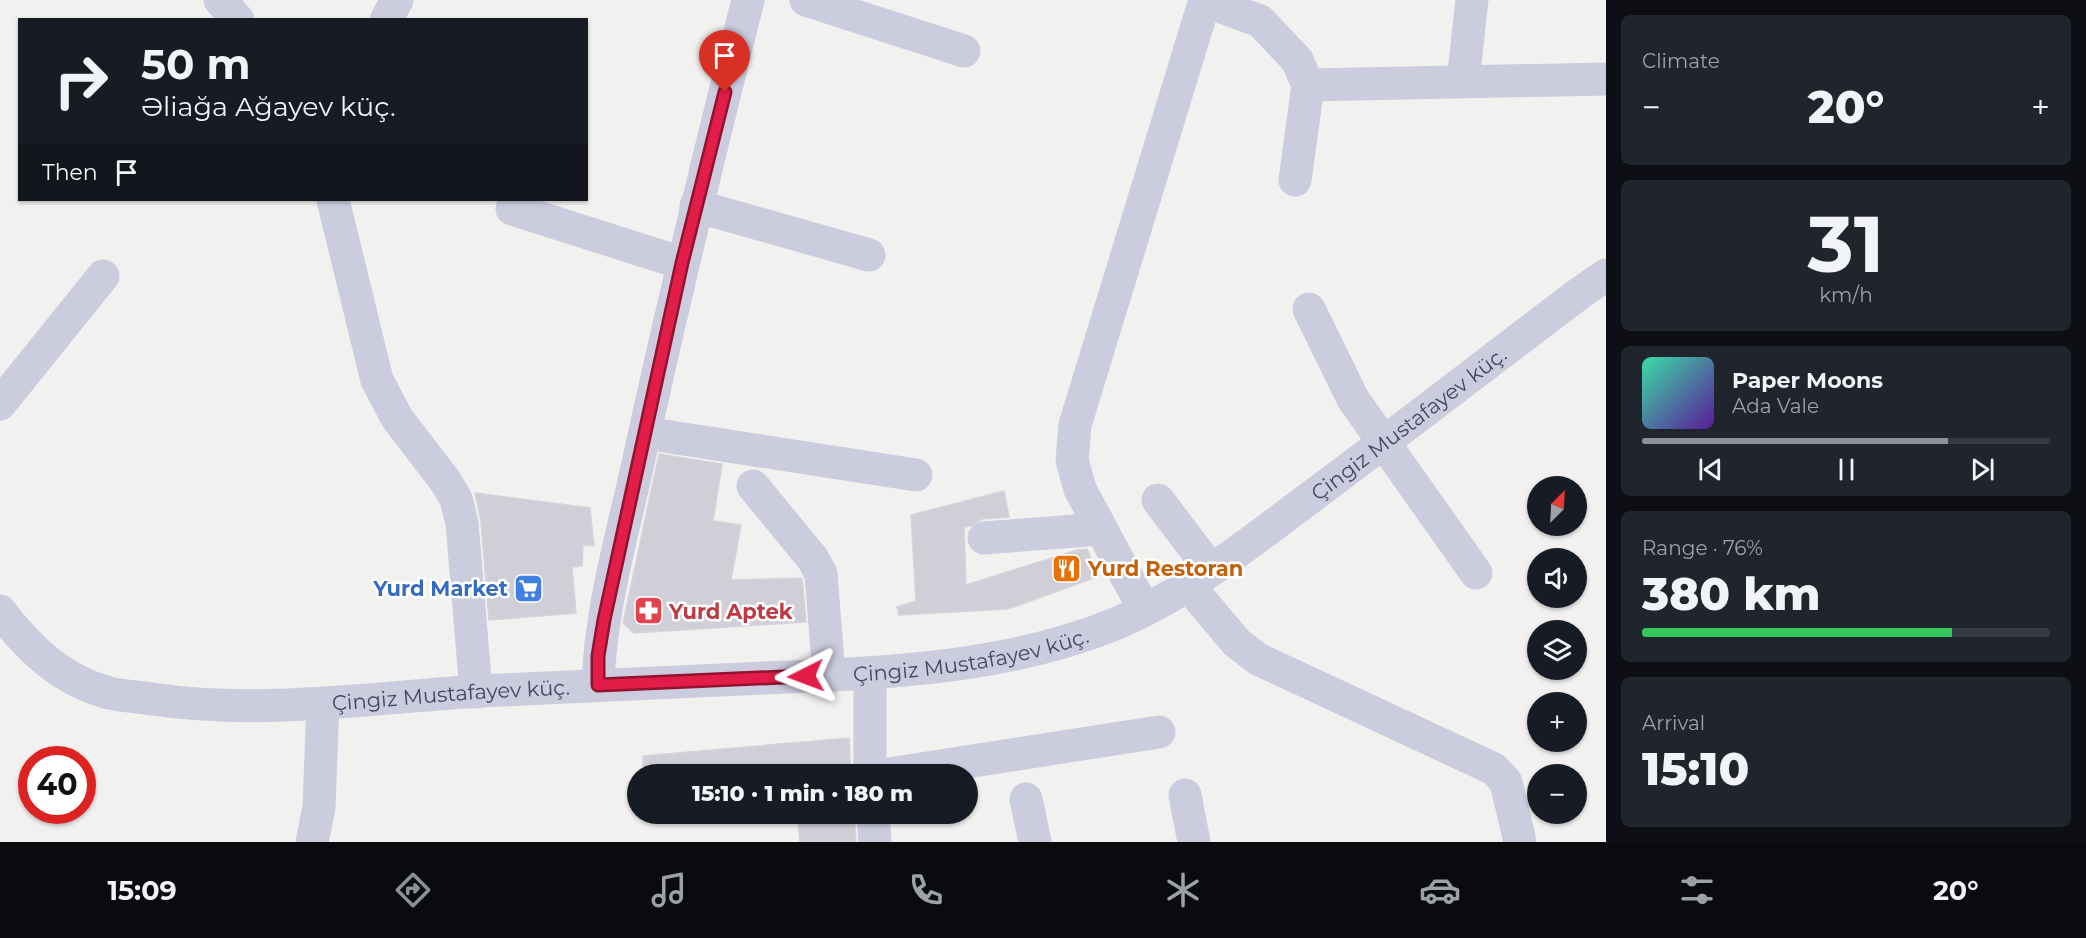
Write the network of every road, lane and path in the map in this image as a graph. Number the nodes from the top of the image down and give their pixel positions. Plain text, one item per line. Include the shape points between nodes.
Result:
1 (397, 0) edge
2 (748, 0) edge
3 (806, 0) edge
4 (1205, 0) edge
5 (1472, 0) edge
6 (387, 18) edge
7 (964, 51) dead end
8 (1606, 79) edge
9 (1462, 81) junction
10 (1308, 85) junction
11 (1295, 180) dead end
12 (333, 201) edge
13 (696, 206) junction
14 (512, 209) dead end
15 (869, 255) dead end
16 (682, 263) junction
17 (1606, 275) edge
18 (103, 276) dead end
19 (1309, 309) dead end
20 (0, 404) edge
21 (645, 433) junction
22 (1384, 443) junction
23 (916, 475) dead end
24 (753, 486) dead end
25 (1158, 500) dead end
26 (1101, 529) junction
27 (984, 538) dead end
28 (1476, 573) dead end
29 (1199, 578) junction
30 (1144, 609) junction
31 (0, 611) edge
32 (870, 673) junction
33 (829, 675) junction
34 (598, 685) junction
35 (476, 692) junction
36 (323, 703) junction
37 (1160, 732) dead end
38 (870, 764) edge
39 (954, 764) edge
40 (1185, 795) dead end
41 (1026, 799) dead end
42 (874, 824) edge
43 (314, 841) edge
44 (875, 842) edge
45 (1035, 842) edge
46 (1194, 842) edge
47 (1520, 842) edge

1 - 6 street
2 - 13 street
3 - 7 street
4 - 10 street via 1260,21 1297,60
4 - 26 street via 1075,425 1072,460 1080,489
5 - 9 street
8 - 9 street
9 - 10 street
10 - 11 street
12 - 35 street via 377,380 397,418 456,499 462,523
13 - 15 street
13 - 16 street
14 - 16 street
16 - 21 street
17 - 22 street, Çingiz Mustafayev küç.
18 - 20 street
19 - 22 street via 1353,399
21 - 23 street
21 - 34 street via 604,620
22 - 28 street
22 - 29 street, Çingiz Mustafayev küç.
24 - 33 street via 822,573
25 - 29 street
26 - 27 street
26 - 30 street
29 - 30 street, Çingiz Mustafayev küç.
29 - 47 street via 1237,643 1258,659 1494,769 1506,782
30 - 32 street, Çingiz Mustafayev küç. via 1081,637 1051,645 945,665
31 - 36 street, Çingiz Mustafayev küç. via 41,658 76,680 109,693 176,703
32 - 33 street, Çingiz Mustafayev küç.
32 - 38 street
33 - 34 street, Çingiz Mustafayev küç.
34 - 35 street, Çingiz Mustafayev küç.
35 - 36 street, Çingiz Mustafayev küç.
36 - 43 street via 320,807
37 - 39 street
40 - 46 street
41 - 45 street
42 - 44 street

